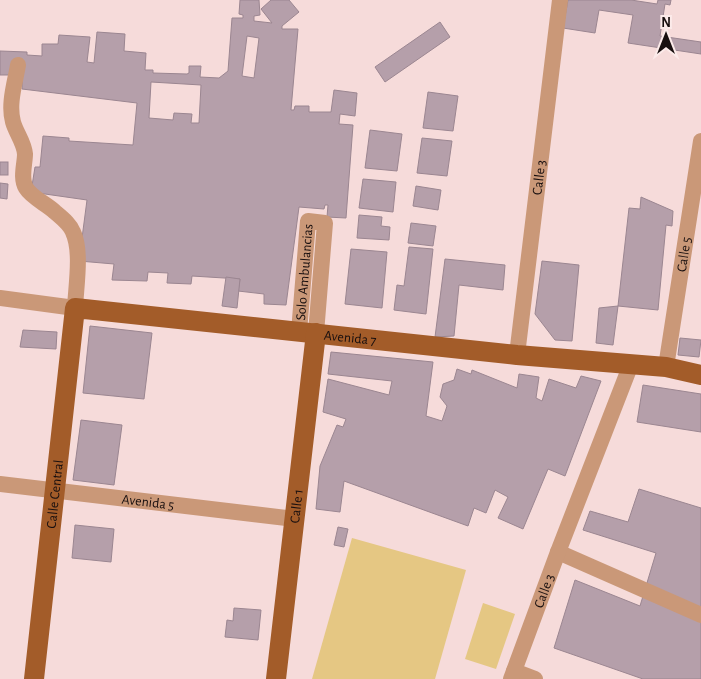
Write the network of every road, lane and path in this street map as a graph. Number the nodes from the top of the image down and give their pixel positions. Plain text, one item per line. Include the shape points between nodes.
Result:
1 (560, 0) edge
2 (18, 65) dead end
3 (701, 141) edge
4 (0, 298) edge
5 (75, 308) junction
6 (308, 333) junction
7 (517, 355) junction
8 (631, 364) junction
9 (666, 367) junction
10 (701, 375) edge
11 (0, 484) edge
12 (56, 490) junction
13 (295, 519) junction
14 (558, 552) junction
15 (701, 615) edge
16 (512, 675) edge
17 (34, 679) edge
18 (276, 679) edge
19 (535, 679) edge

1 - 7 street, Calle 3
2 - 5 street via 11,108 25,154 24,182 26,189 56,212 73,231 78,256
3 - 9 street, Calle 5
4 - 5 street, Avenida 7
5 - 6 main road, Avenida 7
5 - 12 main road, Calle Central
6 - 6 street, Solo Ambulancias via 325,223 308,221
6 - 7 main road, Avenida 7
6 - 13 main road, Calle 1
7 - 8 main road, Avenida 7
8 - 9 main road, Avenida 7
8 - 14 street, Calle 3
9 - 10 main road, Avenida 7
11 - 12 street, Avenida 5
12 - 13 street, Avenida 5
12 - 17 main road, Calle Central
13 - 18 main road, Calle 1
14 - 15 street
14 - 16 street, Calle 3
16 - 19 street

